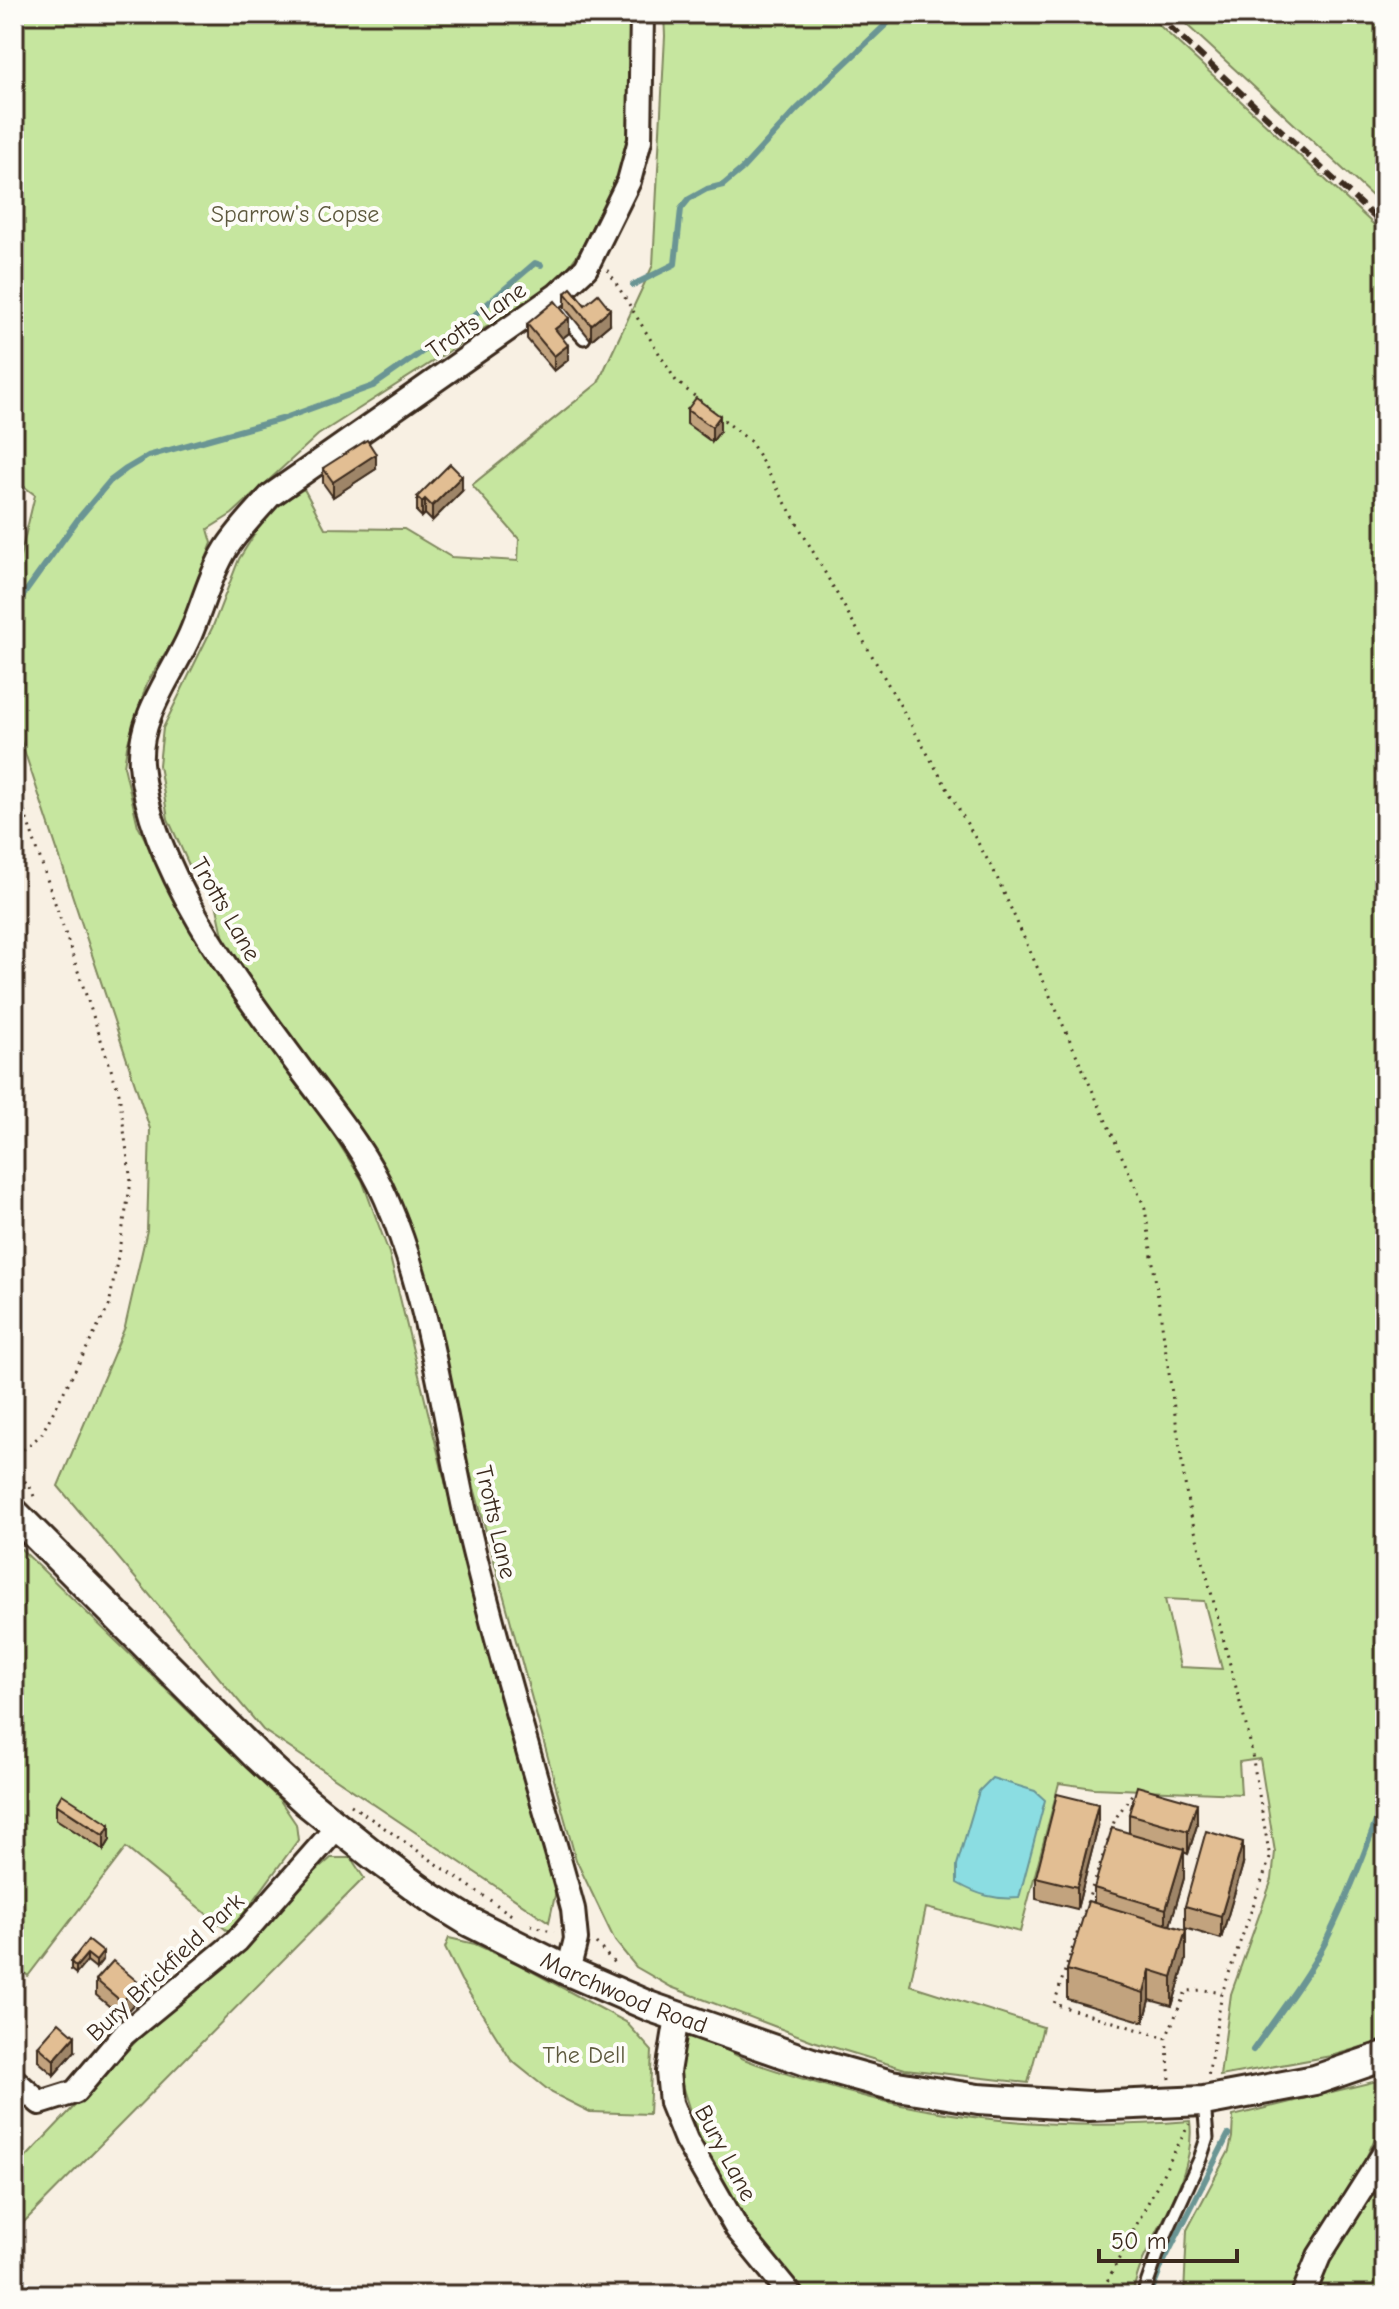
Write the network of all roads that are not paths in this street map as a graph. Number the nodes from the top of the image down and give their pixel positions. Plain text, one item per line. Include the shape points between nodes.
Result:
1 (642, 14) edge
2 (550, 300) junction
3 (584, 338) dead end
4 (28, 1512) edge
5 (342, 1814) junction
6 (568, 1971) junction
7 (677, 2017) junction
8 (1385, 2056) edge
9 (14, 2080) edge
10 (1204, 2101) junction
11 (1385, 2152) edge
12 (791, 2295) edge
13 (1143, 2295) edge
14 (1303, 2295) edge

1 - 2 street, Trotts Lane via 640,140 629,181 586,268
2 - 3 lane
2 - 6 street, Trotts Lane via 270,496 240,529 224,551 159,693 141,760 146,799 170,867 260,1015 356,1143 374,1173 410,1263 470,1536 573,1909 576,1939
4 - 5 street, Marchwood Road via 257,1756
5 - 6 street, Marchwood Road via 431,1898
5 - 9 street, Bury Brickfield Park via 237,1941 124,2034 75,2092 40,2103
6 - 7 street, Marchwood Road
7 - 10 street, Marchwood Road via 891,2085 978,2099 1089,2106
7 - 12 street, Bury Lane via 668,2072 671,2103 686,2140 737,2229
8 - 10 street, Marchwood Road via 1315,2080
10 - 13 lane via 1207,2138
11 - 14 street via 1319,2256

